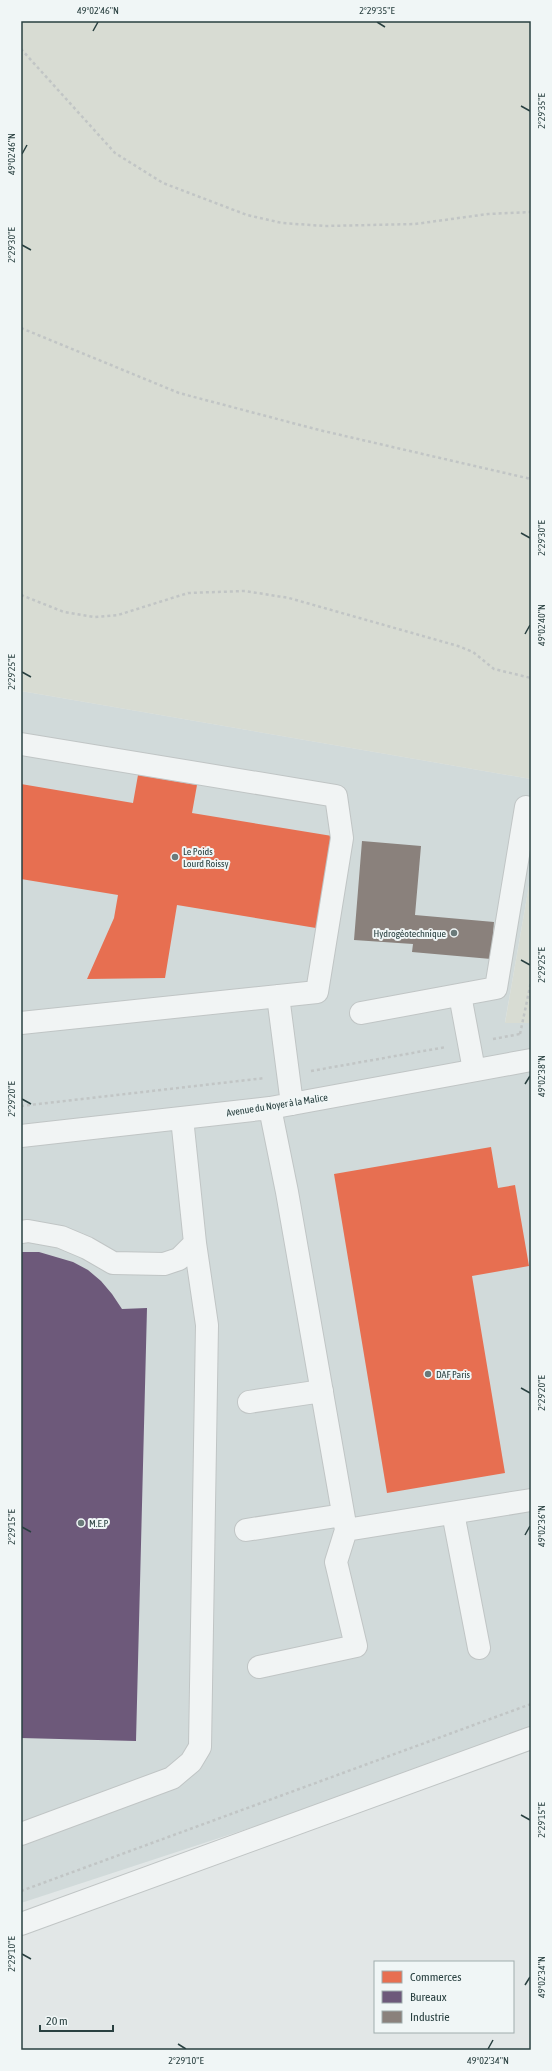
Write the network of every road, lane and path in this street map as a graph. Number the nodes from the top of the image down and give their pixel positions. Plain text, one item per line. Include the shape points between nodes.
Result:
1 (21, 49) edge
2 (531, 212) edge
3 (21, 328) edge
4 (531, 479) edge
5 (21, 595) edge
6 (531, 678) edge
7 (21, 744) edge
8 (526, 807) dead end
9 (531, 982) edge
10 (460, 995) junction
11 (278, 996) junction
12 (361, 1013) dead end
13 (21, 1022) edge
14 (524, 1061) edge
15 (474, 1070) junction
16 (292, 1104) junction
17 (270, 1108) junction
18 (182, 1118) junction
19 (21, 1136) edge
20 (21, 1232) edge
21 (195, 1243) junction
22 (322, 1391) junction
23 (249, 1402) dead end
24 (531, 1500) edge
25 (453, 1513) junction
26 (345, 1523) junction
27 (246, 1530) dead end
28 (479, 1648) dead end
29 (259, 1667) dead end
30 (531, 1704) edge
31 (531, 1738) edge
32 (21, 1834) edge
33 (21, 1891) edge
34 (21, 1924) edge

1 - 2 path via 115,153 163,183 246,215 282,223 325,226 415,224 488,214
3 - 4 path via 179,394 319,430
5 - 6 path via 64,612 94,617 118,615 188,593 245,591 289,598 458,646 473,652 494,669
7 - 11 street via 336,796 342,838 317,992
8 - 10 street via 496,988
9 - 14 path via 520,1034
10 - 12 street
10 - 15 street
11 - 13 street
11 - 16 street
14 - 15 street, Avenue du Noyer à la Malice
15 - 16 street, Avenue du Noyer à la Malice
16 - 17 street, Avenue du Noyer à la Malice
17 - 18 street, Avenue du Noyer à la Malice
17 - 22 street
18 - 19 street, Avenue du Noyer à la Malice
18 - 21 street
20 - 21 street via 61,1237 113,1263 164,1264 179,1259
21 - 32 street via 207,1325 200,1747 192,1762 172,1778
22 - 23 street
22 - 26 street
24 - 25 street
25 - 26 street
25 - 28 street
26 - 27 street
26 - 29 street via 336,1562 356,1646
30 - 33 path
31 - 34 street

